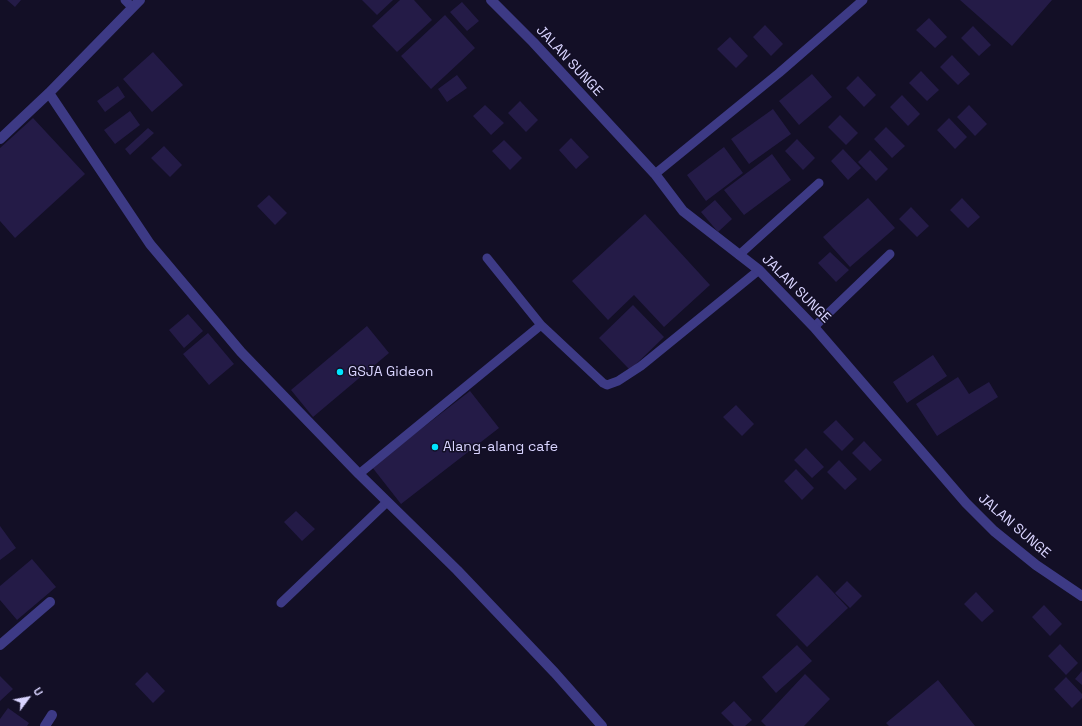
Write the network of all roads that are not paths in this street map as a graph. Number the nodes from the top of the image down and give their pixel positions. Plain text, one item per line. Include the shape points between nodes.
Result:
1 (491, 0) edge
2 (863, 0) edge
3 (132, 2) edge
4 (49, 93) junction
5 (0, 139) edge
6 (655, 174) junction
7 (819, 183) dead end
8 (890, 254) dead end
9 (739, 255) junction
10 (487, 258) dead end
11 (759, 270) junction
12 (541, 325) junction
13 (814, 327) junction
14 (359, 474) junction
15 (387, 502) junction
16 (1082, 596) edge
17 (50, 602) dead end
18 (281, 603) dead end
19 (0, 645) edge
20 (52, 715) dead end
21 (45, 726) edge
22 (602, 726) edge

1 - 6 street, JALAN SUNGE
2 - 6 lane via 779,74
3 - 4 street
4 - 5 street
4 - 14 street via 150,244 241,352
6 - 9 street, JALAN SUNGE via 683,211
7 - 9 lane
8 - 13 lane
9 - 11 street, JALAN SUNGE
10 - 12 lane
11 - 12 lane via 641,366 611,385 603,384
11 - 13 street, JALAN SUNGE
12 - 14 lane
13 - 16 street, JALAN SUNGE via 966,503 994,531 1036,565
14 - 15 street
15 - 18 lane
15 - 22 street via 462,576
17 - 19 street
20 - 21 street

